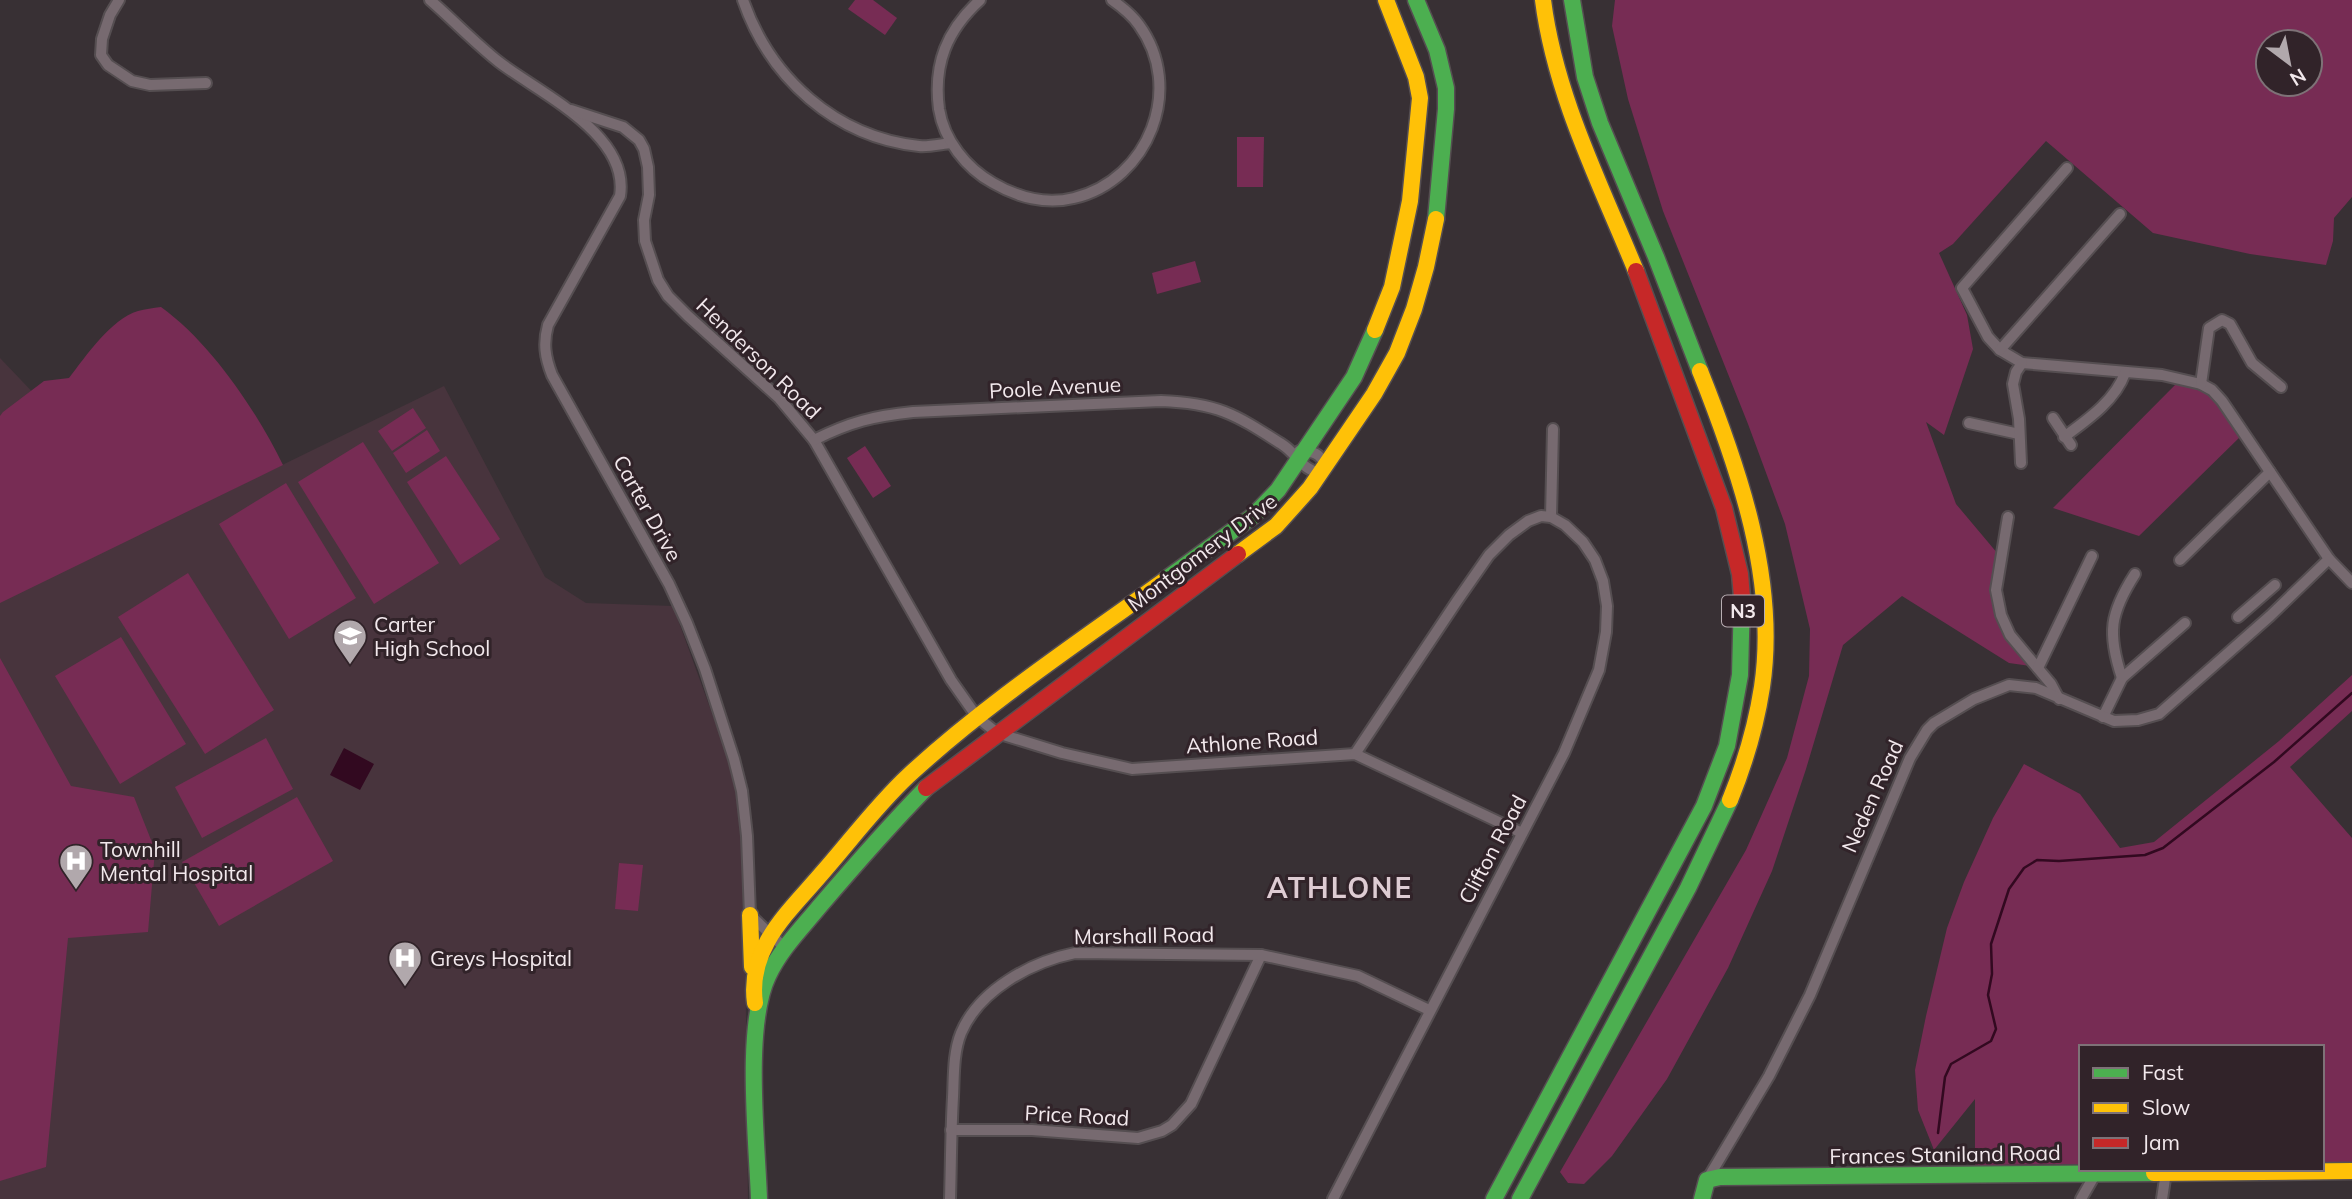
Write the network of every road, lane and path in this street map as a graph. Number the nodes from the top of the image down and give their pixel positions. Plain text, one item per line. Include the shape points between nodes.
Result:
1 (119, 0) edge
2 (430, 0) edge
3 (743, 0) edge
4 (980, 0) edge
5 (1112, 0) edge
6 (1386, 0) edge
7 (1416, 0) edge
8 (1543, 0) edge
9 (1572, 0) edge
10 (206, 83) dead end
11 (571, 110) junction
12 (624, 127) junction
13 (603, 142) junction
14 (951, 143) junction
15 (2067, 168) dead end
16 (1410, 201) junction
17 (1438, 202) junction
18 (2120, 214) dead end
19 (1407, 220) junction
20 (1436, 224) junction
21 (2000, 350) junction
22 (2022, 363) junction
23 (2125, 373) junction
24 (2201, 384) junction
25 (2281, 387) dead end
26 (2053, 418) dead end
27 (1969, 423) dead end
28 (1553, 429) dead end
29 (2019, 434) junction
30 (814, 440) junction
31 (1297, 453) junction
32 (2021, 463) dead end
33 (1324, 469) junction
34 (2270, 472) junction
35 (1551, 517) junction
36 (2008, 517) dead end
37 (2092, 555) dead end
38 (2329, 559) junction
39 (2180, 560) dead end
40 (2135, 574) dead end
41 (2352, 583) edge
42 (2275, 584) dead end
43 (1135, 603) junction
44 (2255, 603) junction
45 (2270, 616) junction
46 (2238, 617) dead end
47 (1148, 620) junction
48 (2185, 622) dead end
49 (2038, 668) junction
50 (2122, 678) junction
51 (2059, 699) junction
52 (2103, 717) junction
53 (977, 718) junction
54 (997, 733) junction
55 (1355, 754) junction
56 (877, 809) junction
57 (894, 822) junction
58 (863, 827) junction
59 (1522, 833) junction
60 (879, 837) junction
61 (750, 915) junction
62 (769, 935) junction
63 (785, 948) junction
64 (1261, 955) junction
65 (753, 973) junction
66 (1429, 1010) junction
67 (757, 1016) junction
68 (951, 1130) junction
69 (2352, 1171) edge
70 (2166, 1172) junction
71 (2096, 1173) junction
72 (1707, 1180) junction
73 (759, 1199) edge
74 (950, 1199) edge
75 (1333, 1199) edge
76 (1494, 1199) edge
77 (1520, 1199) edge
78 (1702, 1199) edge
79 (2081, 1199) edge
80 (2162, 1199) edge

1 - 10 street via 102,39 100,55 108,65 132,81 150,85
2 - 11 street via 497,61
3 - 14 street via 768,54 800,92 823,110 884,139 921,146
4 - 14 street via 954,28 942,52 937,97
5 - 14 street via 1140,25 1158,67 1161,88 1150,136 1116,177 1073,199 1023,197 982,177
6 - 16 main road, Montgomery Drive via 1420,90
7 - 17 main road, Montgomery Drive via 1437,50 1446,88
8 - 76 main road, N3 via 1570,111 1639,278 1724,508 1743,608 1740,675 1727,746 1704,806
9 - 77 main road, N3 via 1585,77 1596,109 1739,478 1751,519 1765,643 1750,744 1725,815
11 - 12 street
11 - 13 street
12 - 13 street
12 - 30 street, Henderson Road via 639,140 646,157 645,241 658,280 688,316 779,398
13 - 61 street, Carter Drive via 616,168 620,196 548,324 545,351 552,374 669,584 705,668 742,791
15 - 21 street via 1962,288
16 - 17 main road
16 - 19 main road, Montgomery Drive
17 - 20 main road, Montgomery Drive
18 - 21 street
19 - 20 main road
19 - 31 main road, Montgomery Drive via 1392,287 1363,359
20 - 33 main road, Montgomery Drive via 1414,309 1396,353
21 - 22 street
22 - 23 street
22 - 29 street via 2013,384
23 - 24 street
23 - 26 street via 2102,406 2068,441
24 - 25 street via 2209,328 2222,320 2230,324 2252,363
24 - 34 street via 2227,408
27 - 29 street
28 - 35 street
29 - 32 street
30 - 31 street, Poole Avenue via 873,416 1161,401 1213,406
30 - 53 street, Henderson Road
31 - 33 street, Poole Avenue via 1310,471
31 - 33 street, Poole Avenue via 1318,453
31 - 43 main road, Montgomery Drive via 1278,490 1253,516
33 - 47 main road, Montgomery Drive via 1276,526
34 - 38 street
34 - 39 street
35 - 55 street via 1528,521 1489,555
35 - 59 street, Clifton Road via 1583,542 1595,560 1607,606 1606,632 1599,670 1564,753
36 - 49 street via 1997,601 2005,626
37 - 49 street
38 - 41 street
38 - 45 street, Neden Road
40 - 50 street via 2116,607 2112,628
42 - 44 street
43 - 47 main road
43 - 53 main road, Montgomery Drive
44 - 45 street
44 - 46 street
45 - 52 street, Neden Road via 2159,714 2126,722
47 - 54 main road, Montgomery Drive
48 - 50 street
49 - 51 street
50 - 52 street
51 - 52 street, Neden Road
51 - 72 street, Neden Road via 2036,688 2009,685 1944,715 1927,730 1910,758 1810,995 1769,1076
53 - 54 street, Athlone Road
53 - 56 main road, Montgomery Drive via 908,776
54 - 55 street, Athlone Road via 1132,769
54 - 57 main road, Montgomery Drive via 927,787
55 - 59 street, Athlone Road
56 - 57 main road
56 - 58 main road, Montgomery Drive
57 - 60 main road, Montgomery Drive
58 - 60 main road
58 - 62 main road, Montgomery Drive
59 - 66 street, Clifton Road
60 - 63 main road, Montgomery Drive
61 - 62 street
61 - 65 main road
62 - 63 street
62 - 65 main road, Montgomery Drive
63 - 67 main road, Montgomery Drive via 763,985
64 - 66 street, Marshall Road via 1358,976
64 - 68 street, Price Road via 1191,1104 1162,1131 1138,1138
64 - 68 street, Marshall Road via 1075,953 1032,967 971,1014 960,1035
65 - 67 main road, Montgomery Drive
66 - 75 street, Clifton Road
67 - 73 main road, Montgomery Drive via 754,1074
68 - 74 street, Marshall Road
69 - 70 main road, Frances Staniland Road
70 - 71 main road, Frances Staniland Road
70 - 80 street
71 - 72 main road, Frances Staniland Road
71 - 79 street
72 - 78 main road, Neden Road

